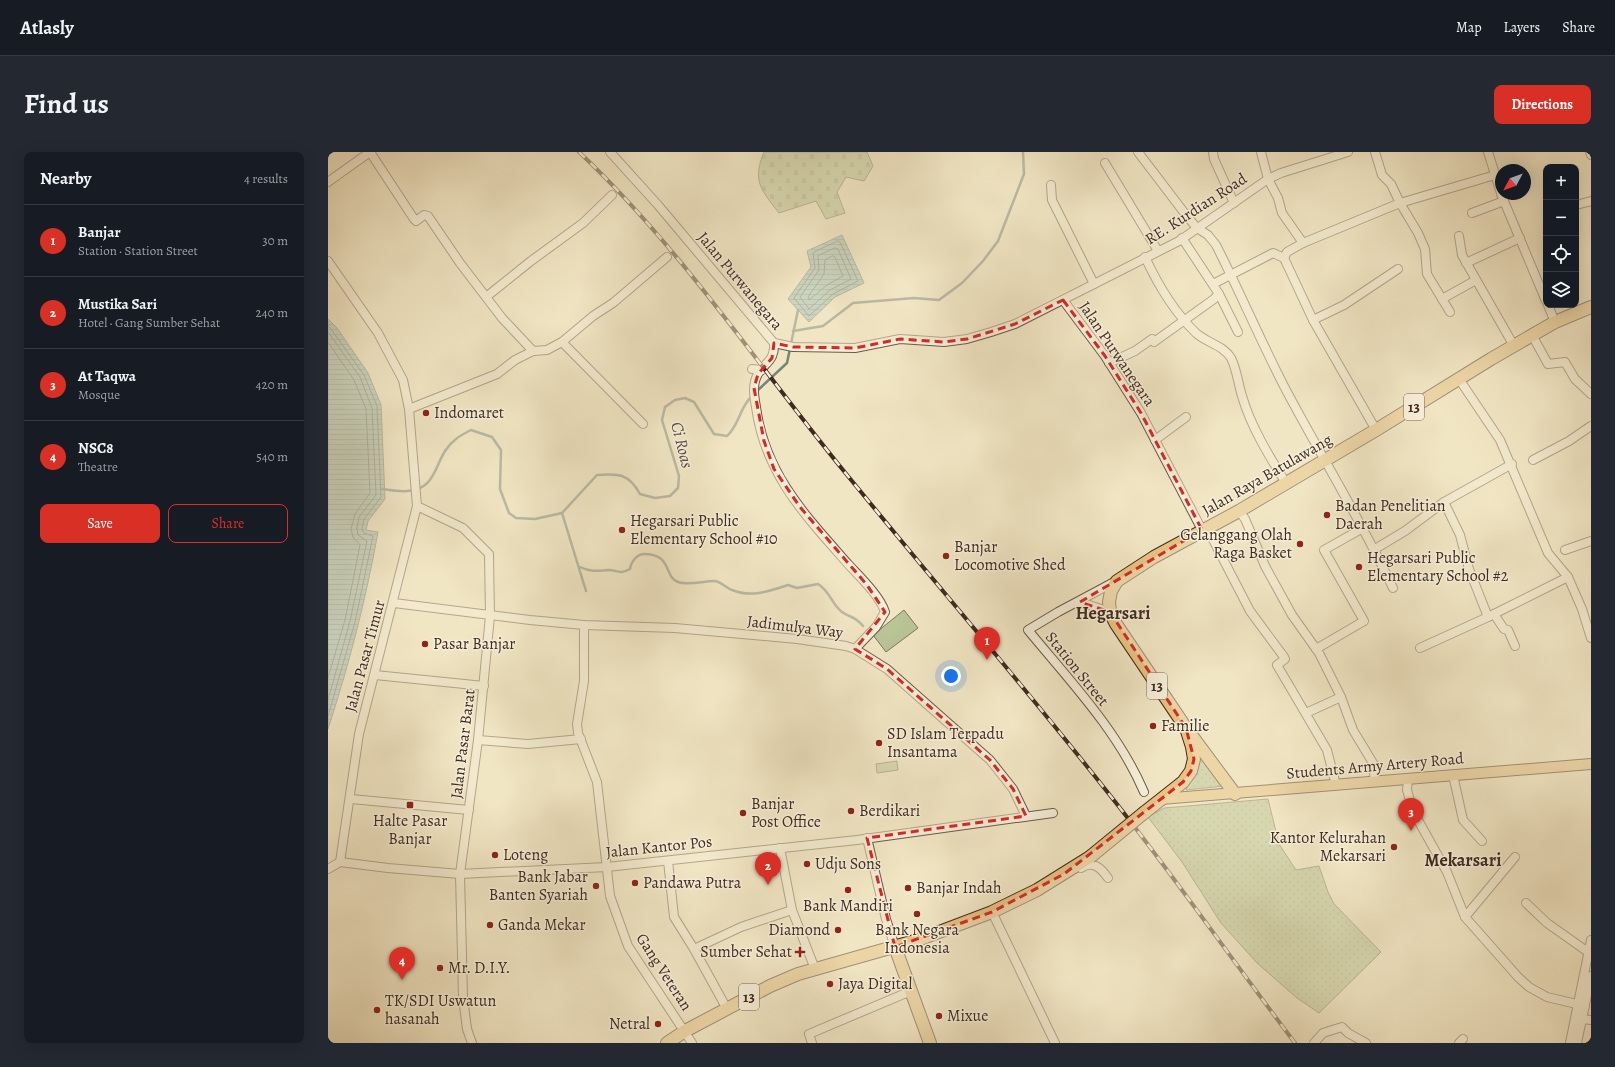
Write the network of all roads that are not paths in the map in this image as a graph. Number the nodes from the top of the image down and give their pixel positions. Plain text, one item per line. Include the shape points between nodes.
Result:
1 (610, 152) edge
2 (1138, 152) edge
3 (1213, 152) edge
4 (1261, 152) edge
5 (1345, 152) edge
6 (1375, 152) edge
7 (1488, 152) edge
8 (1590, 152) edge
9 (1591, 155) edge
10 (1105, 163) dead end
11 (1495, 175) joint
12 (1268, 179) junction
13 (328, 182) edge
14 (1050, 185) dead end
15 (612, 195) dead end
16 (1495, 200) edge
17 (1504, 200) edge
18 (1591, 201) edge
19 (1234, 203) junction
20 (1400, 203) junction
21 (1579, 204) edge
22 (1472, 213) dead end
23 (1197, 228) junction
24 (1459, 236) dead end
25 (1182, 238) junction
26 (1520, 238) junction
27 (1303, 243) junction
28 (1158, 251) junction
29 (667, 257) dead end
30 (1145, 258) junction
31 (1284, 258) junction
32 (328, 262) edge
33 (1466, 263) junction
34 (1398, 269) dead end
35 (1231, 274) junction
36 (1476, 280) junction
37 (1094, 284) junction
38 (1213, 284) junction
39 (1218, 294) junction
40 (1543, 294) edge
41 (486, 297) junction
42 (1442, 299) junction
43 (1063, 300) junction
44 (1591, 307) edge
45 (1549, 308) edge
46 (1450, 312) dead end
47 (1313, 320) junction
48 (1185, 321) junction
49 (1555, 322) junction
50 (1238, 332) dead end
51 (1532, 335) junction
52 (562, 342) junction
53 (774, 344) junction
54 (1514, 346) junction
55 (534, 351) junction
56 (1109, 363) junction
57 (752, 369) dead end
58 (762, 370) junction
59 (1459, 379) junction
60 (1590, 391) edge
61 (409, 409) junction
62 (1186, 416) dead end
63 (643, 424) dead end
64 (1591, 426) edge
65 (1376, 430) junction
66 (1155, 440) junction
67 (1324, 460) junction
68 (1533, 460) dead end
69 (1512, 464) junction
70 (1286, 483) junction
71 (1444, 502) junction
72 (417, 506) junction
73 (1239, 511) junction
74 (1363, 528) junction
75 (1205, 530) junction
76 (1591, 541) edge
77 (1375, 549) junction
78 (1565, 550) dead end
79 (1568, 577) junction
80 (1117, 581) junction
81 (1393, 588) dead end
82 (1080, 602) junction
83 (394, 603) junction
84 (1110, 612) junction
85 (1491, 615) junction
86 (490, 616) junction
87 (584, 625) junction
88 (1591, 638) edge
89 (1515, 646) dead end
90 (1420, 648) dead end
91 (855, 649) junction
92 (1316, 649) junction
93 (375, 675) junction
94 (484, 686) junction
95 (1341, 697) junction
96 (1306, 713) junction
97 (1186, 728) junction
98 (581, 739) junction
99 (478, 740) junction
100 (1590, 765) edge
101 (1453, 775) junction
102 (1408, 779) junction
103 (1375, 782) junction
104 (1336, 785) junction
105 (1144, 792) dead end
106 (1235, 794) junction
107 (351, 799) junction
108 (1161, 799) junction
109 (469, 810) junction
110 (1052, 813) dead end
111 (1026, 816) junction
112 (867, 838) junction
113 (1482, 841) dead end
114 (780, 848) junction
115 (1515, 857) dead end
116 (668, 861) junction
117 (340, 862) junction
118 (607, 867) junction
119 (328, 869) edge
120 (460, 874) junction
121 (1108, 878) dead end
122 (1526, 903) dead end
123 (792, 910) junction
124 (994, 910) junction
125 (1465, 917) junction
126 (1591, 940) edge
127 (895, 947) junction
128 (694, 949) junction
129 (1588, 952) junction
130 (815, 970) junction
131 (1591, 976) edge
132 (911, 991) junction
133 (1581, 1005) junction
134 (727, 1009) junction
135 (1582, 1019) junction
136 (1591, 1020) edge
137 (685, 1031) junction
138 (472, 1043) edge
139 (667, 1043) edge
140 (692, 1043) edge
141 (812, 1043) edge
142 (930, 1043) edge
143 (1055, 1043) edge
144 (1314, 1043) edge
145 (1366, 1043) edge
146 (1570, 1043) edge
147 (1577, 1043) edge

1 - 53 street, Jalan Purwanegara via 658,205
2 - 23 street via 1168,194
3 - 19 street
4 - 12 street
5 - 12 street, RE. Kurdian Road
6 - 20 street via 1382,175 1391,184
7 - 11 street
8 - 9 street
10 - 28 street
11 - 20 street
12 - 19 street, RE. Kurdian Road
12 - 27 street via 1284,216
13 - 41 street via 370,152 414,219 416,221 424,215 428,216
14 - 37 street via 1052,200
15 - 41 street via 583,223
16 - 22 street
17 - 26 street
18 - 21 street
19 - 23 street, RE. Kurdian Road
20 - 27 street
20 - 42 street via 1425,248 1427,274
23 - 25 street, RE. Kurdian Road
23 - 35 street via 1208,235 1216,245
24 - 33 street via 1460,248
25 - 28 street, RE. Kurdian Road
25 - 38 street
26 - 33 street
26 - 40 street
27 - 31 street via 1288,252
28 - 30 street, RE. Kurdian Road
29 - 52 street
30 - 37 street, RE. Kurdian Road
30 - 48 street via 1167,298
31 - 35 street via 1273,253
31 - 47 street
32 - 61 street, Jalan Pasar Timur via 386,346 402,380
33 - 36 street
34 - 47 street via 1344,305
35 - 38 street
35 - 67 street via 1285,388
36 - 42 street
36 - 54 street
37 - 43 street, RE. Kurdian Road
38 - 39 street
39 - 48 street
39 - 50 street
41 - 55 street
42 - 46 street
43 - 53 street, Jalan Purwanegara via 1015,324 967,339 944,342 900,339 856,348
43 - 56 street, Jalan Purwanegara
44 - 49 highway, Jalan Raya Batulawang / 13
45 - 49 street
47 - 65 street
48 - 56 street via 1135,351
48 - 70 street via 1197,334 1230,356 1241,395 1253,424
49 - 51 highway, Jalan Raya Batulawang / 13
51 - 54 highway, Jalan Raya Batulawang / 13
51 - 60 street via 1548,364 1565,362 1575,379
52 - 55 street via 546,350
52 - 63 street
53 - 58 street via 772,358
54 - 59 highway, Jalan Raya Batulawang / 13
55 - 61 street via 515,360 497,374
56 - 66 street, Jalan Purwanegara
57 - 58 street
58 - 91 street via 758,374 754,388 755,400 764,441 778,477 820,532 884,607 883,617
59 - 65 highway, Jalan Raya Batulawang / 13
59 - 69 street via 1492,426
61 - 72 street, Jalan Pasar Timur
62 - 66 street
64 - 68 street
65 - 67 highway, Jalan Raya Batulawang / 13
66 - 75 street, Jalan Purwanegara
67 - 70 highway, Jalan Raya Batulawang / 13
67 - 74 street
69 - 71 street
69 - 79 street via 1548,553
70 - 73 highway, Jalan Raya Batulawang / 13
71 - 77 street via 1405,531
71 - 85 street via 1460,535 1469,569
72 - 83 street, Jalan Pasar Timur
72 - 86 street, Jalan Pasar Barat via 463,528 488,554
73 - 75 highway, Jalan Raya Batulawang / 13
73 - 92 street via 1292,615
74 - 77 street
74 - 92 street via 1324,550 1364,621
75 - 80 highway, Jalan Raya Batulawang / 13
75 - 96 street, Jalan Purwanegara via 1250,611 1284,657 1285,659 1277,666
76 - 78 street
77 - 81 street
79 - 85 street
79 - 88 street
80 - 82 street, Station Street
80 - 84 highway via 1110,596
82 - 84 street
82 - 105 street, Station Street via 1028,630 1116,741 1132,765
83 - 86 street, Jadimulya Way
83 - 93 street, Jalan Pasar Timur
84 - 97 highway, 13
85 - 89 street via 1508,630
85 - 90 street
86 - 87 street, Jadimulya Way
86 - 94 street, Jalan Pasar Barat
87 - 91 street, Jadimulya Way via 682,629 797,639
87 - 98 street, Gang Veteran via 584,681 577,724
91 - 111 street, Jadimulya Way via 887,669 990,760 1013,789
92 - 95 street
93 - 94 street
93 - 107 street, Jalan Pasar Timur via 359,734
94 - 99 street, Jalan Pasar Barat
95 - 96 street
95 - 103 street via 1353,730 1373,763
96 - 104 street via 1327,750
97 - 106 highway
97 - 108 highway, 13 via 1194,759 1190,771 1183,782
98 - 99 street via 528,744
98 - 118 street, Gang Veteran via 597,782
99 - 109 street, Jalan Pasar Barat
100 - 101 main road, Students Army Artery Road
101 - 102 main road, Students Army Artery Road
101 - 113 street via 1463,820
102 - 103 main road, Students Army Artery Road
102 - 125 street via 1407,790 1413,811 1447,872
103 - 104 main road, Students Army Artery Road
104 - 106 main road, Students Army Artery Road
106 - 108 main road, Students Army Artery Road
107 - 109 street
107 - 117 street, Jalan Pasar Timur
108 - 124 highway, 13, bridge via 1090,857 1037,890
109 - 120 street, Jalan Pasar Barat
110 - 111 street, Jalan Kantor Pos
111 - 112 street, Jalan Kantor Pos
112 - 114 street, Jalan Kantor Pos
112 - 127 street
114 - 116 street, Jalan Kantor Pos
114 - 123 street
115 - 125 street
116 - 118 street, Jalan Kantor Pos
116 - 128 street via 674,917
117 - 119 street
117 - 120 street, Jalan Kantor Pos
118 - 120 street, Jalan Kantor Pos
118 - 137 street, Gang Veteran via 610,896 628,946
120 - 138 street, Jalan Pasar Barat via 463,998 467,1029
121 - 124 street via 1097,866 1089,864 1018,904
122 - 129 street via 1553,927
123 - 128 street via 742,927
123 - 130 street
124 - 127 highway, 13
124 - 143 street
125 - 133 street via 1529,987 1547,997
126 - 129 street
127 - 130 highway, 13
127 - 132 highway
128 - 134 street
129 - 133 street
130 - 134 highway, 13 via 770,986
131 - 133 street
132 - 141 street via 809,1034
132 - 142 highway
133 - 135 street
133 - 146 street
134 - 137 highway, 13
135 - 136 street
135 - 147 street
137 - 139 highway, 13
137 - 140 street, Gang Veteran
144 - 145 street via 1323,1033 1342,1027

